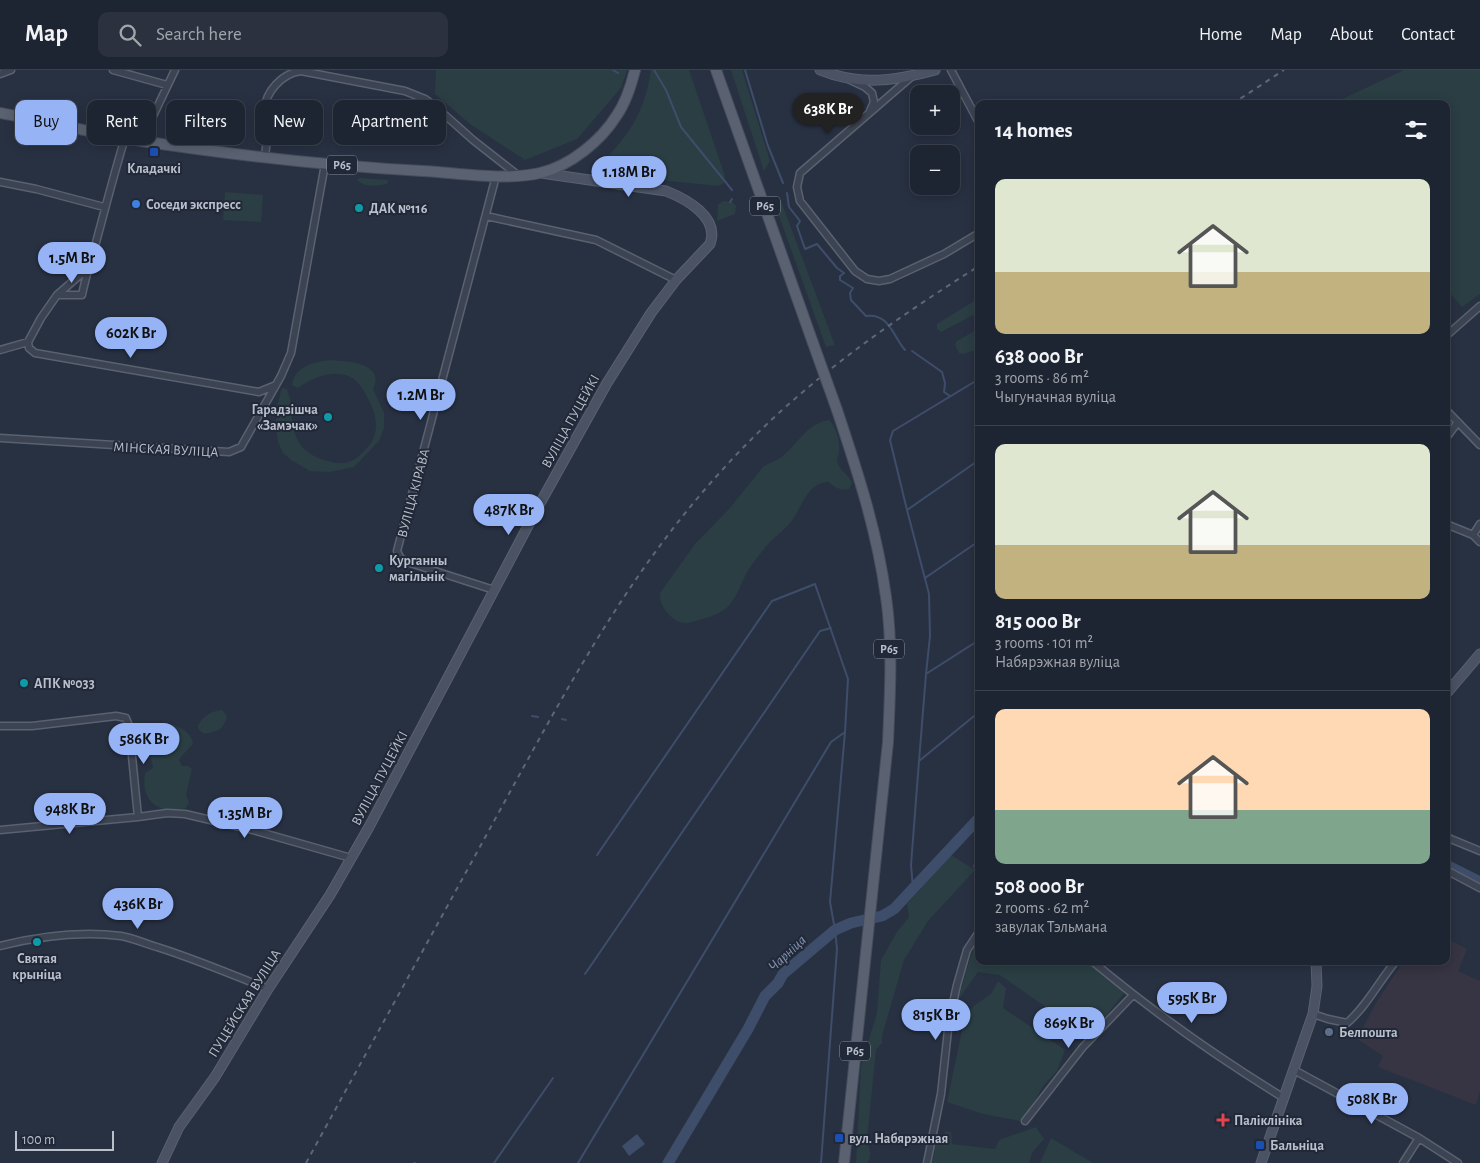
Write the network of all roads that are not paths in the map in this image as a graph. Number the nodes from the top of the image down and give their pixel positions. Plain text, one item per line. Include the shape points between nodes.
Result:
1 (11, 70) edge
2 (113, 70) edge
3 (175, 70) edge
4 (635, 70) edge
5 (716, 70) edge
6 (820, 70) edge
7 (935, 70) edge
8 (951, 70) edge
9 (0, 74) edge
10 (912, 77) junction
11 (847, 79) junction
12 (167, 85) junction
13 (156, 108) edge
14 (870, 112) junction
15 (0, 113) edge
16 (975, 115) edge
17 (87, 130) edge
18 (156, 142) edge
19 (122, 145) edge
20 (265, 158) junction
21 (325, 164) junction
22 (540, 173) junction
23 (496, 176) junction
24 (519, 176) junction
25 (0, 182) edge
26 (104, 207) junction
27 (486, 216) junction
28 (975, 236) edge
29 (88, 269) junction
30 (676, 280) junction
31 (57, 294) junction
32 (1480, 306) edge
33 (1450, 332) edge
34 (28, 342) junction
35 (0, 350) edge
36 (276, 386) junction
37 (1450, 414) edge
38 (1458, 422) junction
39 (1450, 433) edge
40 (0, 438) edge
41 (1480, 445) edge
42 (1480, 524) edge
43 (1450, 526) edge
44 (1473, 535) junction
45 (1480, 542) edge
46 (494, 590) junction
47 (1480, 654) edge
48 (1450, 689) edge
49 (0, 726) edge
50 (138, 817) junction
51 (0, 830) edge
52 (1450, 839) edge
53 (1480, 851) edge
54 (351, 858) junction
55 (1450, 872) edge
56 (1480, 888) edge
57 (975, 938) edge
58 (0, 946) edge
59 (1097, 965) edge
60 (1316, 965) edge
61 (1393, 965) edge
62 (268, 989) junction
63 (1133, 995) junction
64 (1313, 1014) junction
65 (1294, 1070) junction
66 (1284, 1098) junction
67 (1026, 1120) dead end
68 (1419, 1138) junction
69 (162, 1163) edge
70 (844, 1163) edge
71 (927, 1163) edge
72 (1261, 1163) edge
73 (1403, 1163) edge
74 (1458, 1163) edge

1 - 9 street
2 - 12 street
3 - 12 street
4 - 22 main road, Р65 via 623,106 607,129 574,157
5 - 70 main road, Р65, bridge via 865,496 886,599 890,689 888,742
6 - 11 street
7 - 10 street
8 - 16 street
10 - 11 street via 876,81
10 - 14 street
11 - 14 street via 872,93 874,102
12 - 13 street
14 - 28 street via 800,173 798,181 800,201 855,272 867,279 890,279
15 - 17 main road, Р65
18 - 20 main road, Р65
19 - 26 street
20 - 21 main road, Р65
20 - 24 street via 267,100 282,79 301,71 405,91 425,99
21 - 23 main road, Р65
21 - 36 street, МІНСКАЯ ВУЛІЦА via 291,353
22 - 24 main road, Р65
22 - 30 street, ВУЛІЦА ПУЦЕЙКІ via 666,191 694,205 709,225 713,237
23 - 24 main road, Р65
23 - 27 street, ВУЛІЦА КІРАВА
25 - 26 street
26 - 29 street
27 - 30 street via 596,240
27 - 46 street, ВУЛІЦА КІРАВА via 397,551 404,561
29 - 31 street
29 - 31 street via 82,295
30 - 46 street, ВУЛІЦА ПУЦЕЙКІ via 648,317 607,383
31 - 34 street
32 - 33 street
34 - 35 street
34 - 36 street via 35,353 259,392
36 - 40 street, МІНСКАЯ ВУЛІЦА via 241,447 229,452
37 - 38 street
38 - 39 street
38 - 41 street
42 - 44 street
43 - 44 street
44 - 45 street
46 - 54 street, ВУЛІЦА ПУЦЕЙКІ
47 - 48 street
49 - 50 street via 32,726 116,716 126,718
50 - 51 street
50 - 54 street via 185,814
52 - 53 street
54 - 62 street, ПУЦЕЙСКАЯ ВУЛІЦА
55 - 56 street
57 - 71 street via 967,950 949,1021 941,1094
58 - 62 street via 64,934 123,936 191,957
59 - 63 street
60 - 64 street
61 - 64 street via 1347,1023
62 - 69 street, ПУЦЕЙСКАЯ ВУЛІЦА via 215,1077 179,1127
63 - 66 street
63 - 67 street via 1083,1048
64 - 65 street
65 - 66 street
65 - 68 street
66 - 72 street
68 - 73 street
68 - 74 street

